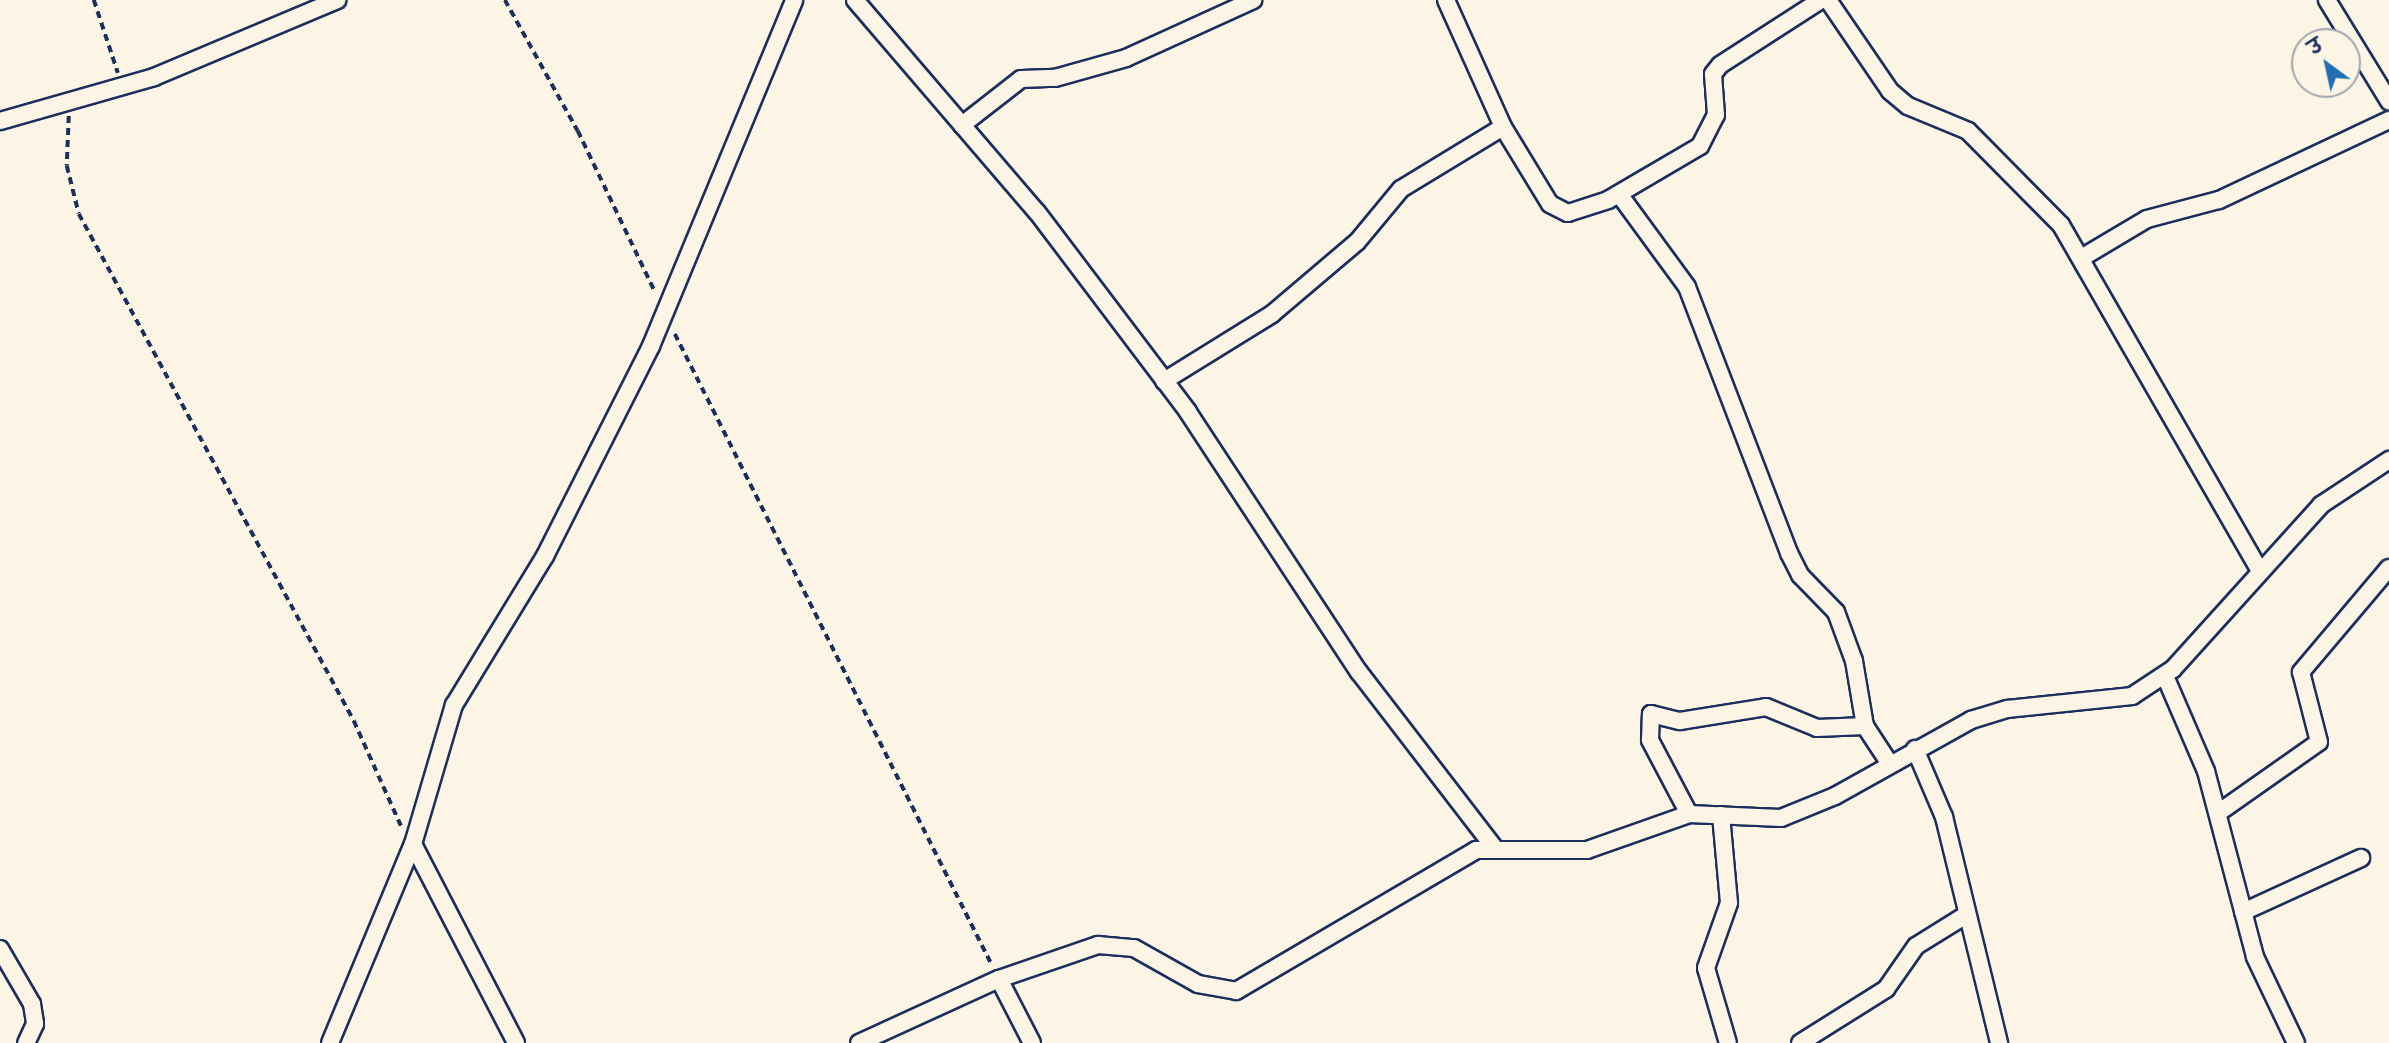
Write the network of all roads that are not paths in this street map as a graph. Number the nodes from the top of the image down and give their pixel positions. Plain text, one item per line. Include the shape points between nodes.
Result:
1 (337, 0) edge
2 (794, 0) edge
3 (855, 0) edge
4 (1253, 0) edge
5 (1446, 0) edge
6 (1821, 0) edge
7 (1828, 0) edge
8 (2327, 0) edge
9 (2389, 101) edge
10 (2389, 120) edge
11 (0, 121) edge
12 (962, 125) junction
13 (1503, 127) junction
14 (1619, 194) junction
15 (2083, 257) junction
16 (1164, 381) junction
17 (2389, 460) edge
18 (2389, 568) edge
19 (2259, 570) junction
20 (2165, 676) junction
21 (1865, 726) junction
22 (1915, 749) junction
23 (1890, 764) junction
24 (2218, 813) junction
25 (1689, 814) junction
26 (1721, 815) junction
27 (412, 844) junction
28 (1493, 846) junction
29 (2361, 858) dead end
30 (2243, 912) junction
31 (1966, 915) junction
32 (0, 949) edge
33 (999, 979) junction
34 (26, 1043) edge
35 (330, 1043) edge
36 (516, 1043) edge
37 (859, 1043) edge
38 (1032, 1043) edge
39 (1728, 1043) edge
40 (1800, 1043) edge
41 (1999, 1043) edge
42 (2295, 1043) edge

1 - 11 street via 123,88
2 - 27 street via 665,312 545,556 457,698
3 - 12 street
4 - 12 street via 1126,58 1055,78 1021,79
5 - 13 street
6 - 14 street via 1720,65 1713,74 1716,115 1700,146
7 - 15 street via 1890,91 1908,106 1968,131 2041,202
8 - 9 street
10 - 15 street via 2220,200 2147,219
12 - 16 street via 1037,212
13 - 14 street via 1559,212 1582,211
13 - 16 street via 1401,189 1357,242 1272,314
14 - 21 street via 1687,287 1792,560 1826,598 1850,645
15 - 19 street
16 - 28 street via 1353,664
17 - 19 street via 2335,492
18 - 24 street via 2301,672 2319,742
19 - 20 street
20 - 22 street via 2120,699 1987,714
20 - 24 street via 2191,727
21 - 23 street
21 - 25 street via 1817,728 1766,707 1690,720 1651,714 1650,740
22 - 23 street
22 - 31 street via 1944,817
23 - 26 street via 1780,818
24 - 30 street
25 - 26 street
25 - 28 street via 1587,850
26 - 39 street via 1729,903 1706,968
27 - 35 street
27 - 36 street
28 - 33 street via 1457,857 1236,991 1198,984 1134,948 1108,944
29 - 30 street
30 - 42 street via 2269,992
31 - 40 street via 1916,946 1886,989
31 - 41 street
32 - 34 street via 32,1004 35,1024
33 - 37 street
33 - 38 street

